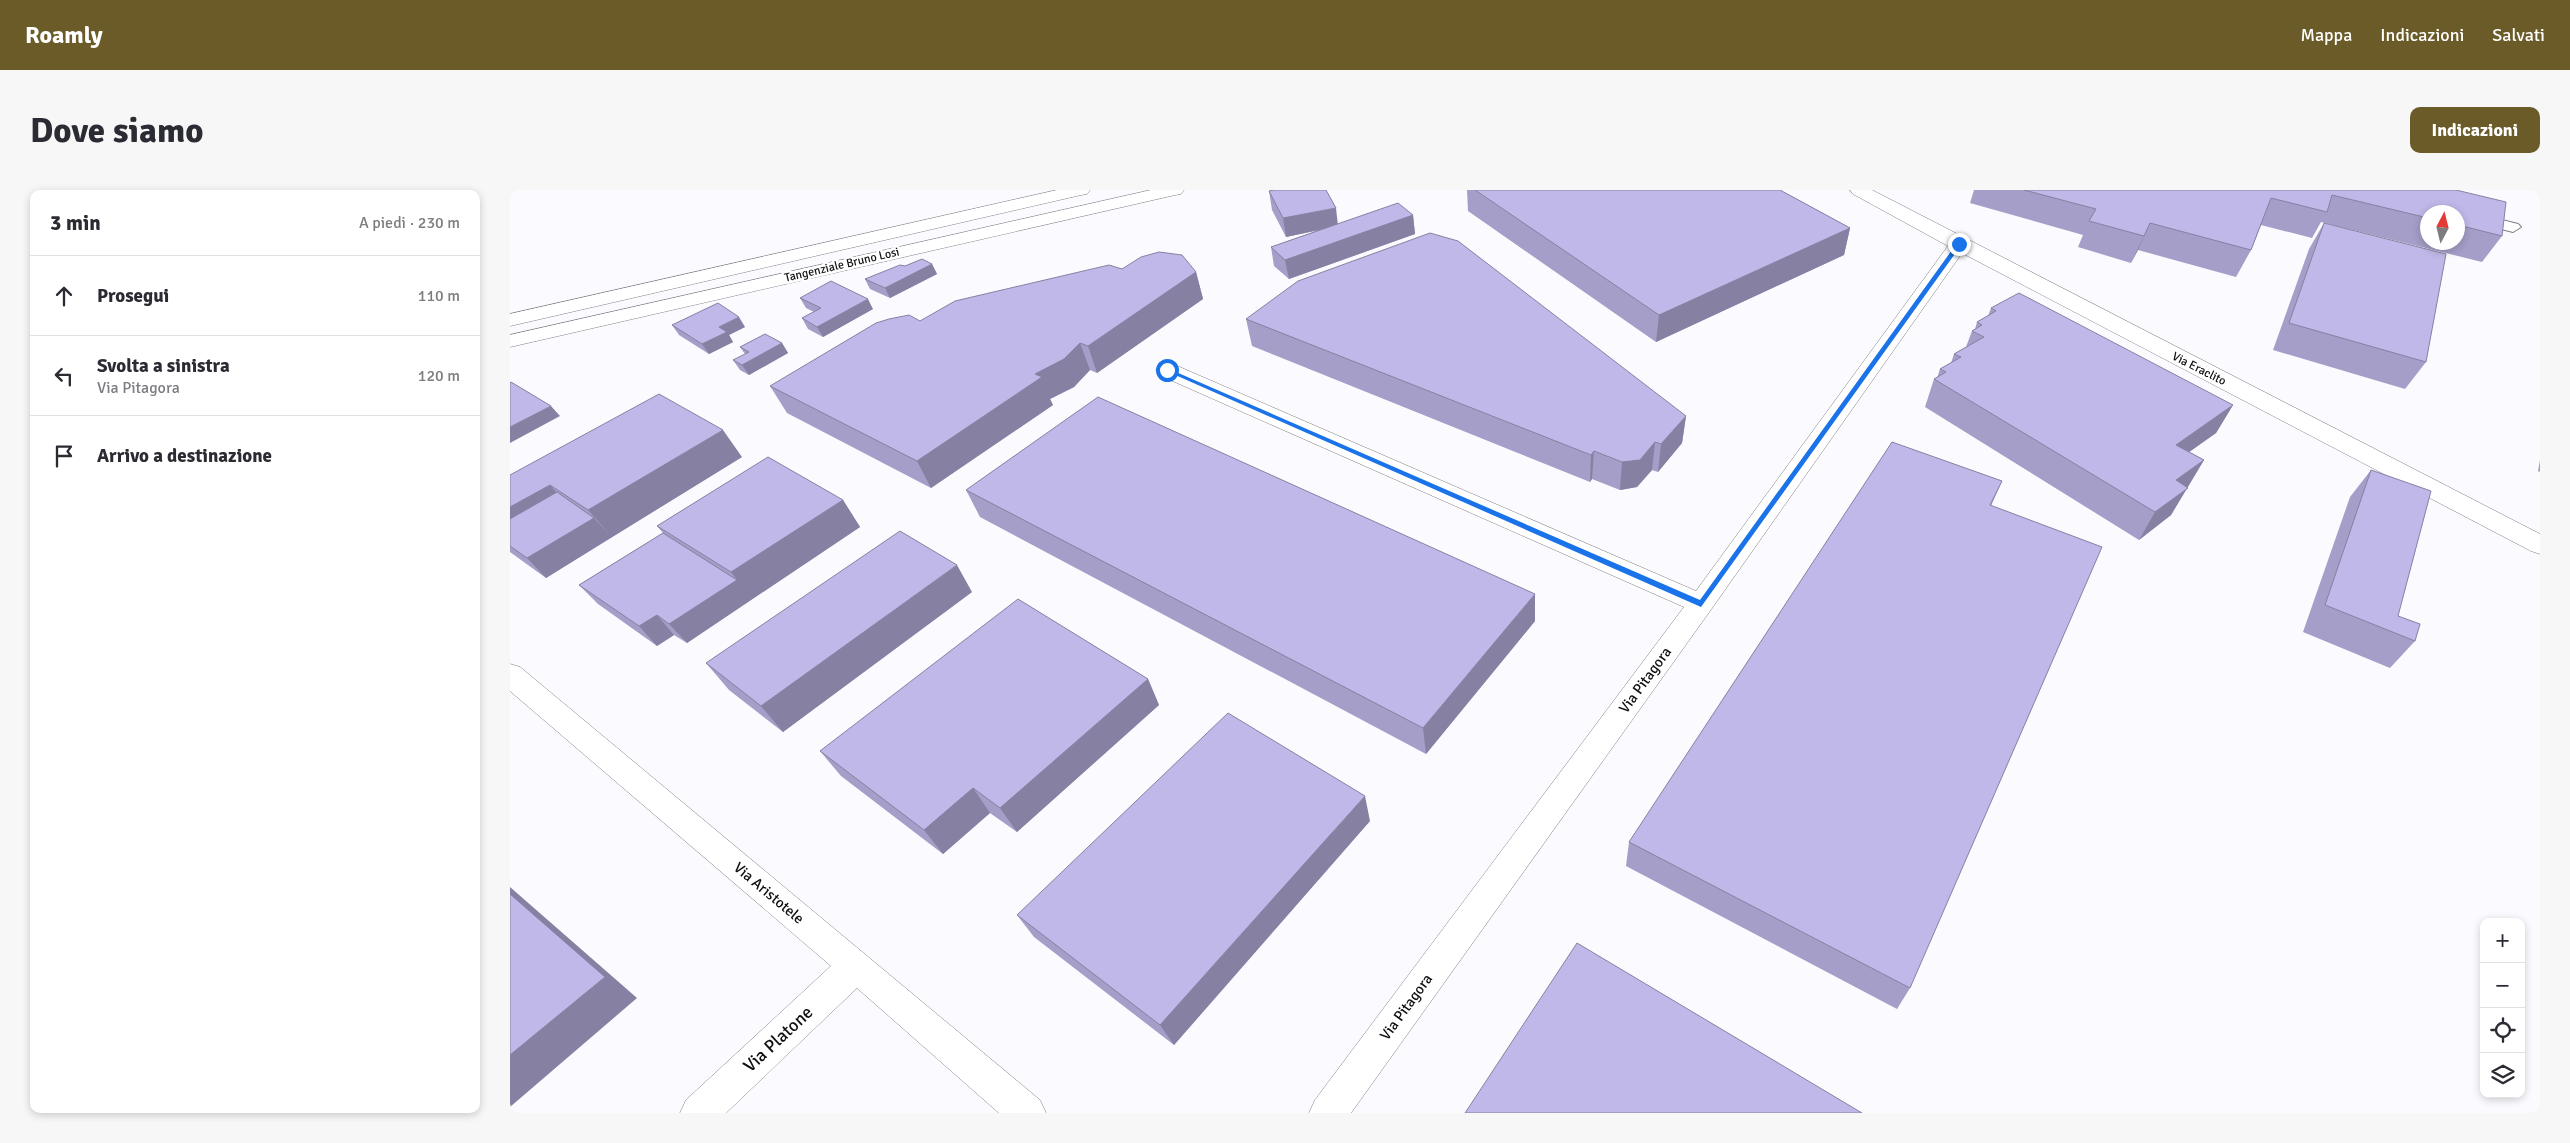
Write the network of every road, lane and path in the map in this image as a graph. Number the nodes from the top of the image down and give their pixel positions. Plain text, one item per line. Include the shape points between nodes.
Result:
1 (1081, 190) edge
2 (1175, 190) edge
3 (1859, 190) edge
4 (2465, 216) edge
5 (2513, 227) dead end
6 (1959, 244) junction
7 (510, 320) edge
8 (510, 341) edge
9 (1167, 370) dead end
10 (2540, 545) edge
11 (1701, 604) junction
12 (510, 676) edge
13 (856, 966) junction
14 (699, 1113) edge
15 (1026, 1113) edge
16 (1328, 1113) edge

1 - 7 street, Tangenziale Bruno Losi
2 - 8 street, Tangenziale Bruno Losi
3 - 6 street, Via Eraclito
4 - 5 lane
6 - 10 street, Via Eraclito
6 - 11 street, Via Pitagora
9 - 11 street
11 - 16 street, Via Pitagora
12 - 13 street, Via Aristotele
13 - 14 street, Via Platone
13 - 15 street, Via Aristotele

